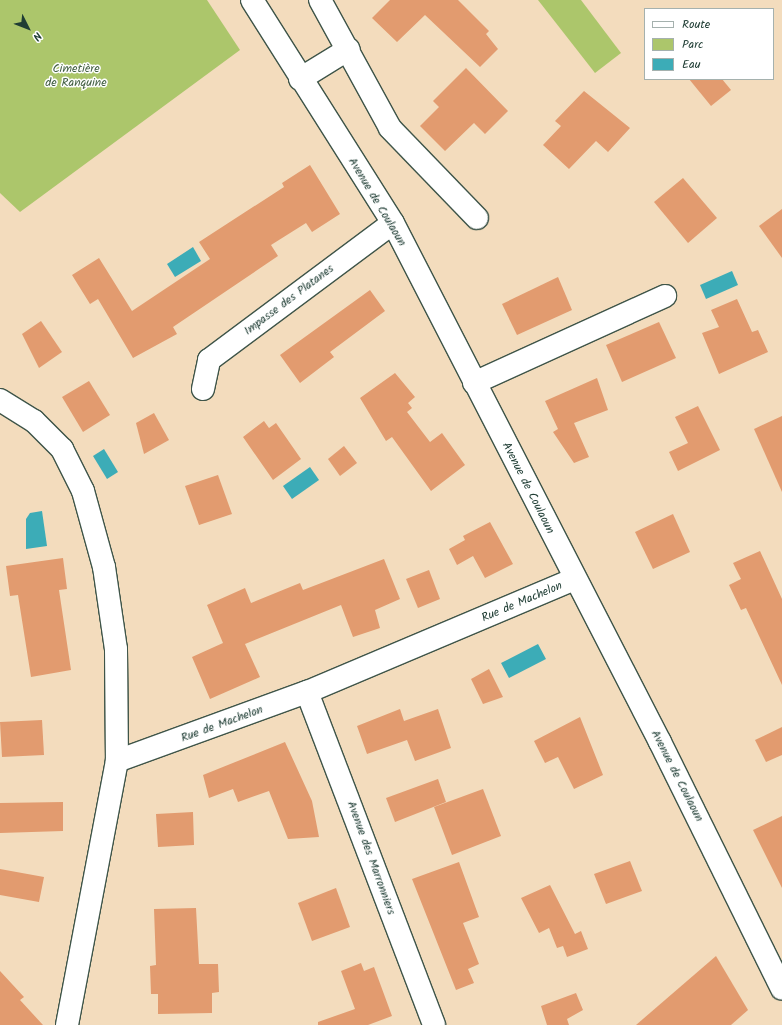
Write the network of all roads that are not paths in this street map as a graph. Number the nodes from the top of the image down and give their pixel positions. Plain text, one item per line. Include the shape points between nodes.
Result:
1 (252, 0) edge
2 (320, 0) edge
3 (349, 49) junction
4 (300, 79) junction
5 (477, 218) dead end
6 (393, 223) junction
7 (665, 296) dead end
8 (474, 383) junction
9 (203, 389) dead end
10 (0, 400) edge
11 (574, 579) junction
12 (307, 692) junction
13 (117, 761) junction
14 (782, 989) edge
15 (67, 1025) edge
16 (434, 1025) edge

1 - 4 street, Avenue de Coulaoun
2 - 3 street
3 - 4 street
3 - 5 street via 390,128
4 - 6 street, Avenue de Coulaoun
6 - 8 street, Avenue de Coulaoun
6 - 9 street, Impasse des Platanes via 209,360
7 - 8 street
8 - 11 street, Avenue de Coulaoun
10 - 13 street via 34,421 62,449 83,491 104,567 116,649
11 - 12 street, Rue de Machelon
11 - 14 street, Avenue de Coulaoun via 660,742
12 - 13 street, Rue de Machelon
12 - 16 street, Avenue des Marronniers
13 - 15 street

